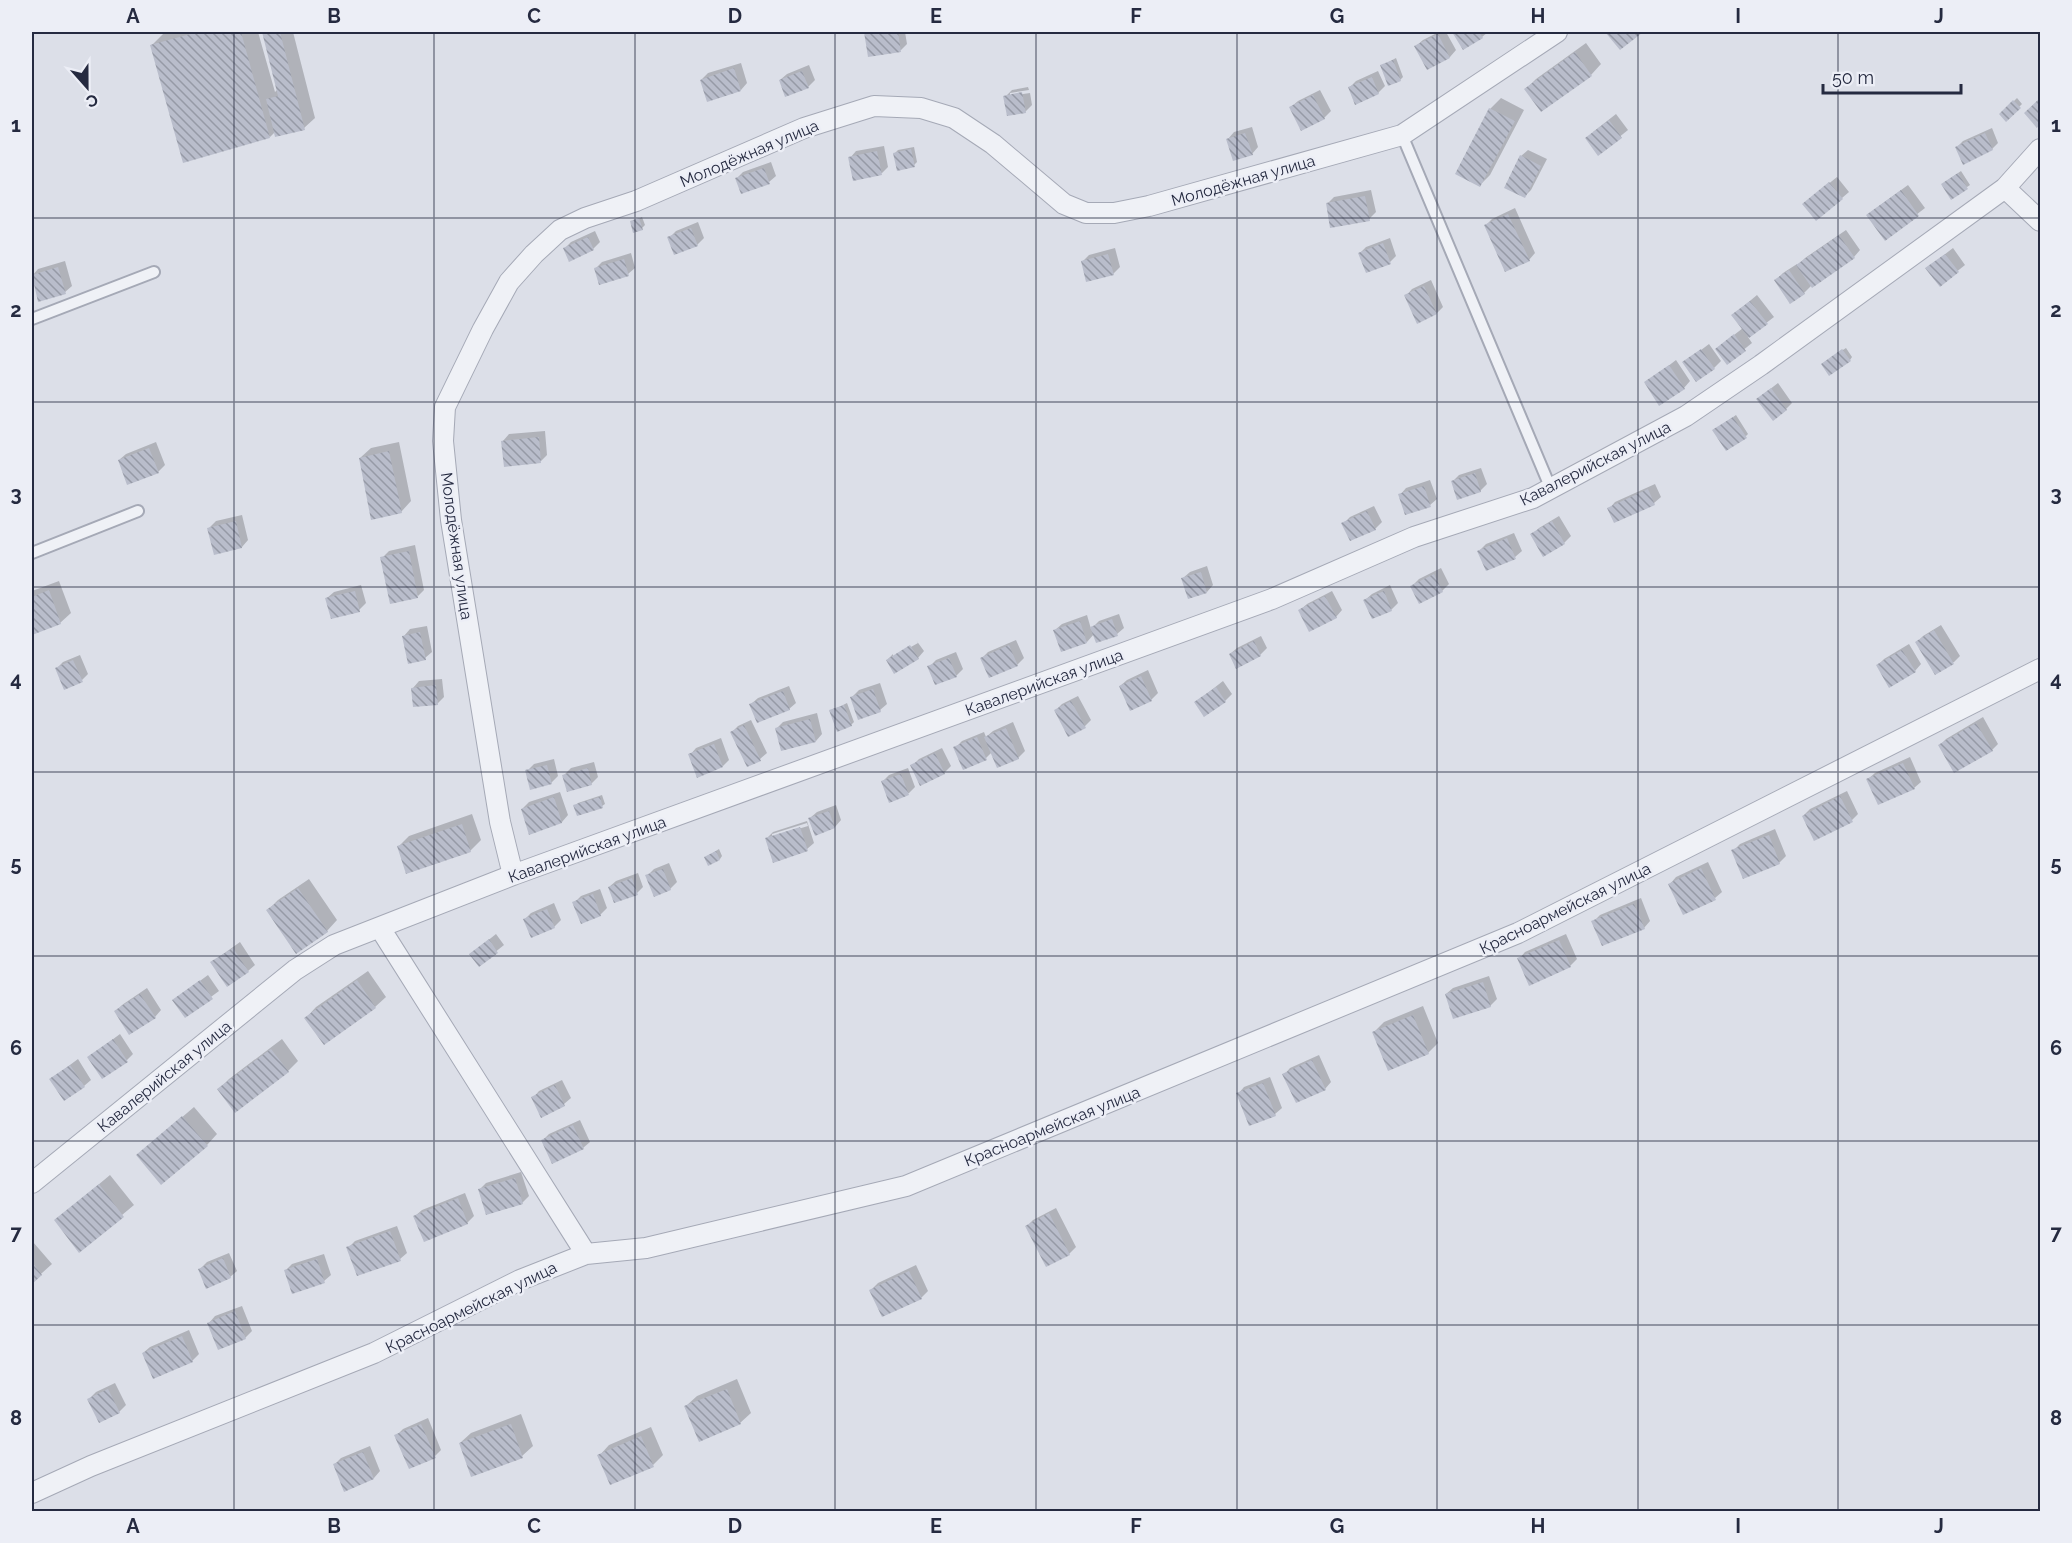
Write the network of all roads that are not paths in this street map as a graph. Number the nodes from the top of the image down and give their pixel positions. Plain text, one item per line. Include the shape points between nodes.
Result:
1 (1557, 32) edge
2 (1402, 135) junction
3 (2040, 149) edge
4 (2005, 188) junction
5 (2040, 221) edge
6 (154, 272) dead end
7 (32, 319) edge
8 (1551, 489) junction
9 (138, 512) dead end
10 (32, 553) edge
11 (2040, 669) edge
12 (513, 875) junction
13 (380, 928) junction
14 (32, 1183) edge
15 (586, 1254) junction
16 (32, 1493) edge

1 - 2 street, Молодёжная улица
2 - 8 lane
2 - 12 street, Молодёжная улица via 1149,206 1114,213 1086,213 1064,204 993,144 954,118 921,108 874,106 804,128 560,230 509,282 445,407 443,441 451,520 500,822
3 - 4 street, Кавалерийская улица
4 - 5 street
4 - 8 street, Кавалерийская улица via 1686,417
6 - 7 lane
8 - 12 street, Кавалерийская улица via 1414,537 1272,599
9 - 10 lane
11 - 15 street, Красноармейская улица via 1518,933 906,1186 645,1248
12 - 13 street, Кавалерийская улица
13 - 14 street, Кавалерийская улица via 334,945 295,970
13 - 15 street
15 - 16 street, Красноармейская улица via 520,1280 374,1353

